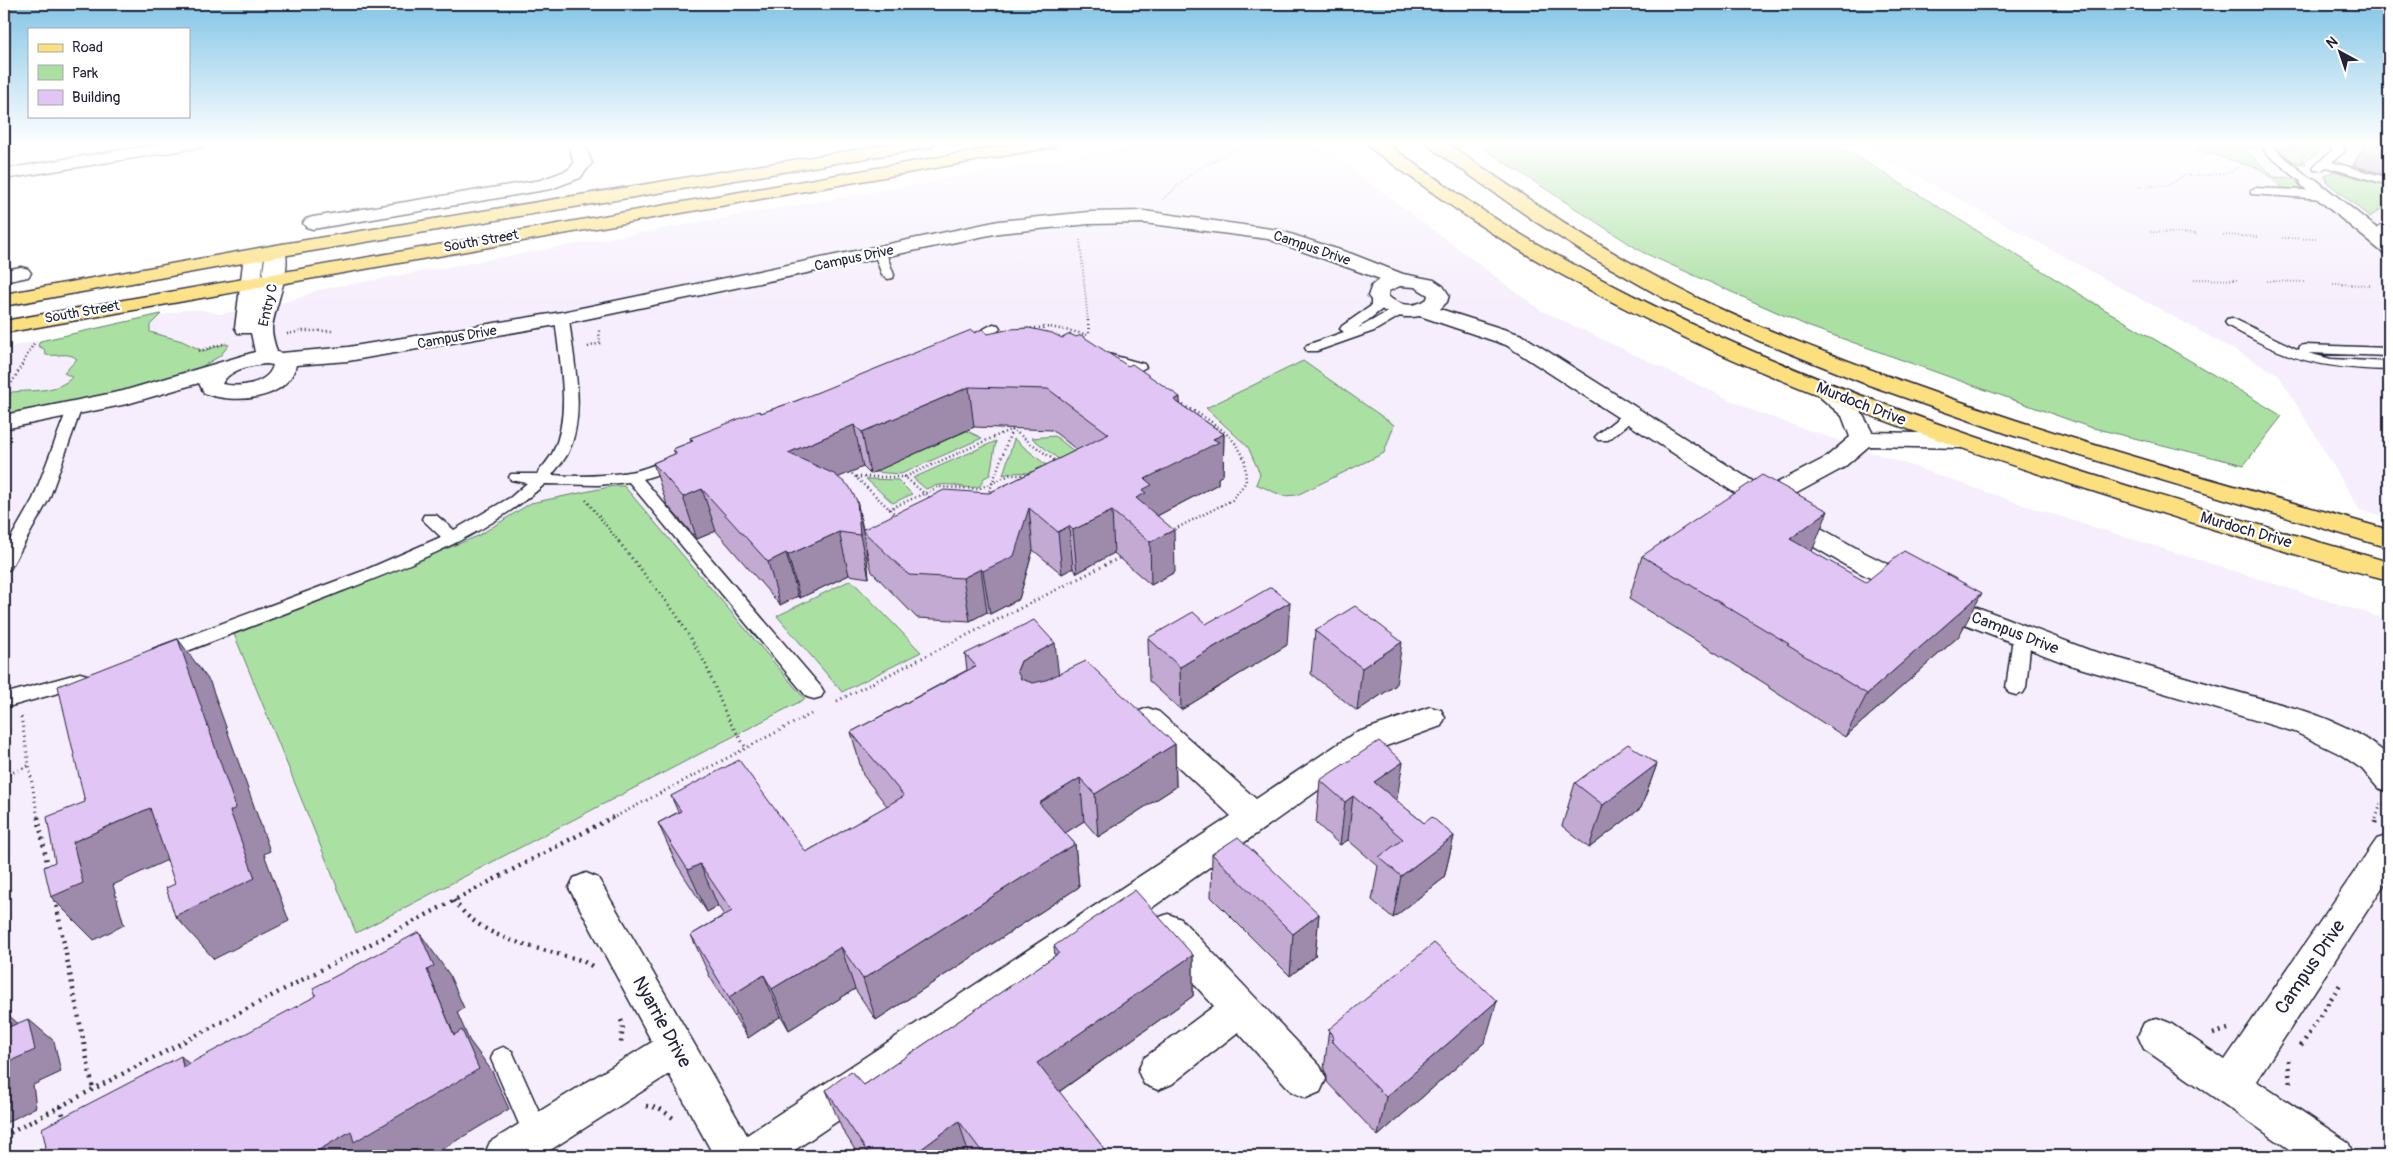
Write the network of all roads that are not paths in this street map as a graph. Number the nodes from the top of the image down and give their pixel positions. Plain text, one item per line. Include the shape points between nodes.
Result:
1 (471, 197) edge
2 (603, 197) edge
3 (738, 197) edge
4 (1450, 197) edge
5 (1514, 197) edge
6 (2327, 197) edge
7 (313, 223) dead end
8 (2389, 224) edge
9 (2375, 236) junction
10 (2389, 248) edge
11 (276, 252) junction
12 (880, 253) junction
13 (254, 255) junction
14 (1358, 265) junction
15 (888, 275) dead end
16 (274, 278) junction
17 (1400, 280) junction
18 (251, 282) junction
19 (1378, 294) junction
20 (4, 300) edge
21 (1430, 304) junction
22 (1400, 310) junction
23 (562, 318) junction
24 (2232, 322) dead end
25 (4, 327) edge
26 (993, 328) dead end
27 (1331, 340) junction
28 (2282, 347) junction
29 (1312, 348) dead end
30 (2325, 349) junction
31 (2389, 352) edge
32 (963, 354) edge
33 (1091, 356) edge
34 (2389, 360) edge
35 (277, 364) junction
36 (233, 365) junction
37 (2389, 366) edge
38 (1139, 367) edge
39 (1824, 390) junction
40 (218, 392) junction
41 (127, 397) junction
42 (75, 407) junction
43 (1632, 414) junction
44 (4, 422) edge
45 (1602, 437) dead end
46 (1863, 439) junction
47 (1961, 441) junction
48 (693, 456) edge
49 (516, 477) dead end
50 (633, 477) junction
51 (541, 479) junction
52 (1764, 500) junction
53 (430, 519) dead end
54 (452, 538) junction
55 (2389, 538) edge
56 (4, 565) edge
57 (2389, 571) edge
58 (2022, 637) junction
59 (146, 659) edge
60 (92, 676) edge
61 (2016, 688) dead end
62 (814, 692) dead end
63 (1125, 698) edge
64 (11, 699) edge
65 (1430, 718) dead end
66 (2386, 780) edge
67 (1254, 818) junction
68 (2381, 838) edge
69 (586, 888) dead end
70 (1138, 898) junction
71 (1240, 1008) junction
72 (2157, 1036) dead end
73 (677, 1048) junction
74 (503, 1059) dead end
75 (1158, 1071) dead end
76 (1306, 1079) dead end
77 (2231, 1085) junction
78 (537, 1136) junction
79 (504, 1156) edge
80 (736, 1156) edge
81 (751, 1156) edge
82 (2334, 1156) edge

1 - 7 street
2 - 11 main road, South Street
3 - 16 main road, South Street
4 - 39 main road, Murdoch Drive via 1540,255 1625,301 1687,332
5 - 55 main road, Murdoch Drive via 1581,244 1656,286 1737,325 1858,374 1956,410 2096,455
6 - 9 street
8 - 9 lane
9 - 10 street
11 - 13 main road, South Street
11 - 16 street, Entry C
12 - 14 street, Campus Drive via 999,228 1090,218 1144,217 1271,234
12 - 15 lane
12 - 23 street, Campus Drive
13 - 18 street, Entry C
13 - 20 main road, South Street
14 - 17 street, Campus Drive
14 - 19 street, Campus Drive
16 - 18 main road, South Street
16 - 35 street, Entry C via 261,330
17 - 19 street via 1382,286
17 - 21 street, Campus Drive via 1428,285 1436,292
18 - 25 main road, South Street
18 - 36 street, Entry C
19 - 22 street, Campus Drive via 1388,306
19 - 27 lane via 1378,306
21 - 22 street
21 - 43 street, Campus Drive via 1462,324 1514,340
22 - 27 lane via 1368,329
23 - 35 street, Campus Drive
23 - 51 lane via 570,410 567,434 559,454
24 - 28 lane
26 - 32 lane
27 - 29 lane
28 - 30 lane
28 - 37 lane via 2298,355 2332,363
30 - 31 lane
30 - 34 lane via 2347,358
33 - 38 lane
35 - 36 street, Campus Drive
35 - 40 street, Campus Drive via 266,385 245,392
36 - 40 street via 210,382
36 - 41 street, Campus Drive
39 - 46 street via 1852,413
39 - 47 main road, Murdoch Drive
40 - 41 street, Campus Drive
41 - 42 street, Campus Drive
42 - 44 street, Campus Drive
42 - 56 lane via 41,499
43 - 45 lane
43 - 52 street, Campus Drive
46 - 47 street
46 - 52 street via 1834,463
47 - 57 main road, Murdoch Drive via 2073,478
48 - 50 lane via 661,470
49 - 51 lane
50 - 51 lane via 588,482
50 - 62 lane
51 - 54 lane via 505,509
52 - 58 street, Campus Drive via 1799,527 1855,559 1954,609
53 - 54 lane
54 - 59 lane via 400,562
58 - 61 lane
58 - 66 street, Campus Drive via 2080,658 2305,723 2330,734 2369,759
60 - 64 lane
63 - 67 street
65 - 67 street via 1364,742
67 - 70 street
68 - 77 street, Campus Drive
69 - 73 street, Nyarrie Drive
70 - 71 street
70 - 81 street
71 - 75 street
71 - 76 street
72 - 77 street
73 - 78 street
73 - 80 street, Nyarrie Drive
74 - 78 lane
77 - 82 street
78 - 79 street

